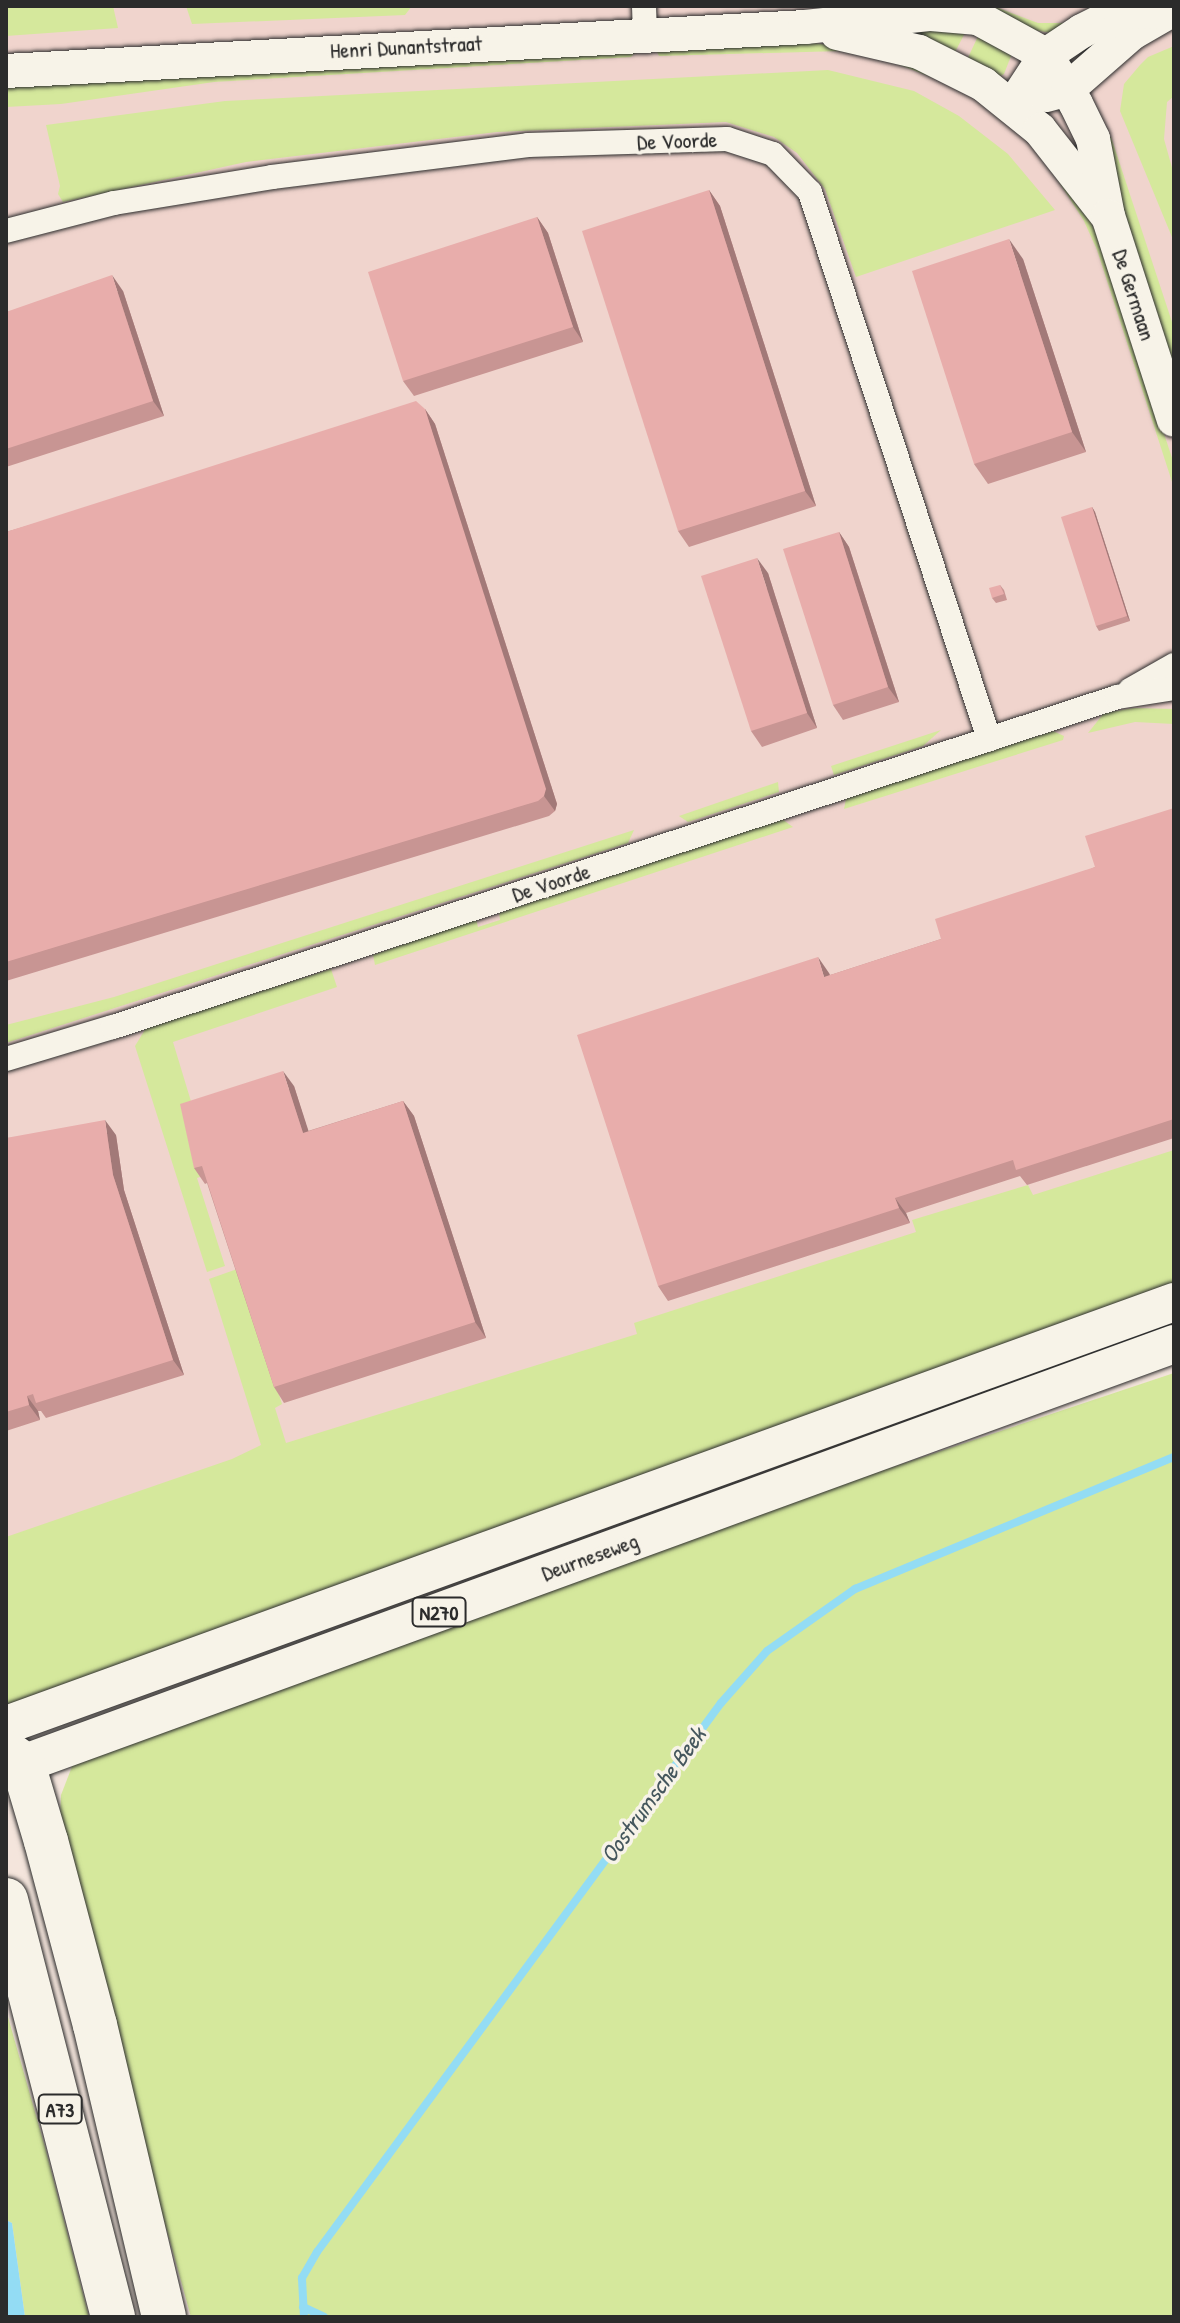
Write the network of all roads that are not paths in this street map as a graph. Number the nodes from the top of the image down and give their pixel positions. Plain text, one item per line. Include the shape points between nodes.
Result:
1 (1172, 11) edge
2 (645, 20) edge
3 (805, 27) junction
4 (1046, 55) junction
5 (6, 71) edge
6 (1068, 89) junction
7 (1013, 105) junction
8 (1108, 216) junction
9 (6, 231) edge
10 (1174, 420) edge
11 (1174, 665) edge
12 (1174, 688) edge
13 (1117, 697) junction
14 (989, 739) junction
15 (6, 1059) edge
16 (1174, 1302) edge
17 (1174, 1344) edge
18 (6, 1725) edge
19 (12, 1762) edge
20 (6, 1900) edge
21 (113, 2317) edge
22 (164, 2317) edge

1 - 4 main road via 1120,12
1 - 6 main road via 1132,33
2 - 3 main road, Henri Dunantstraat
2 - 5 main road, Henri Dunantstraat
3 - 4 main road, Henri Dunantstraat via 931,14 978,18
3 - 7 main road, Henri Dunantstraat via 919,52
4 - 6 main road, Henri Dunantstraat
4 - 7 main road
6 - 7 main road
6 - 8 main road, De Germaan via 1093,139
7 - 8 main road, De Germaan via 1040,130
8 - 10 main road, De Germaan
9 - 14 street, De Voorde via 114,203 528,145 727,139 773,154 810,192
11 - 13 street, De Voorde
12 - 13 street, De Voorde
13 - 14 street, De Voorde
14 - 15 street, De Voorde
16 - 18 main road, Deurneseweg / N270
17 - 19 main road, Deurneseweg / N270
19 - 22 highway, A73 via 95,2025
20 - 21 highway, A73

